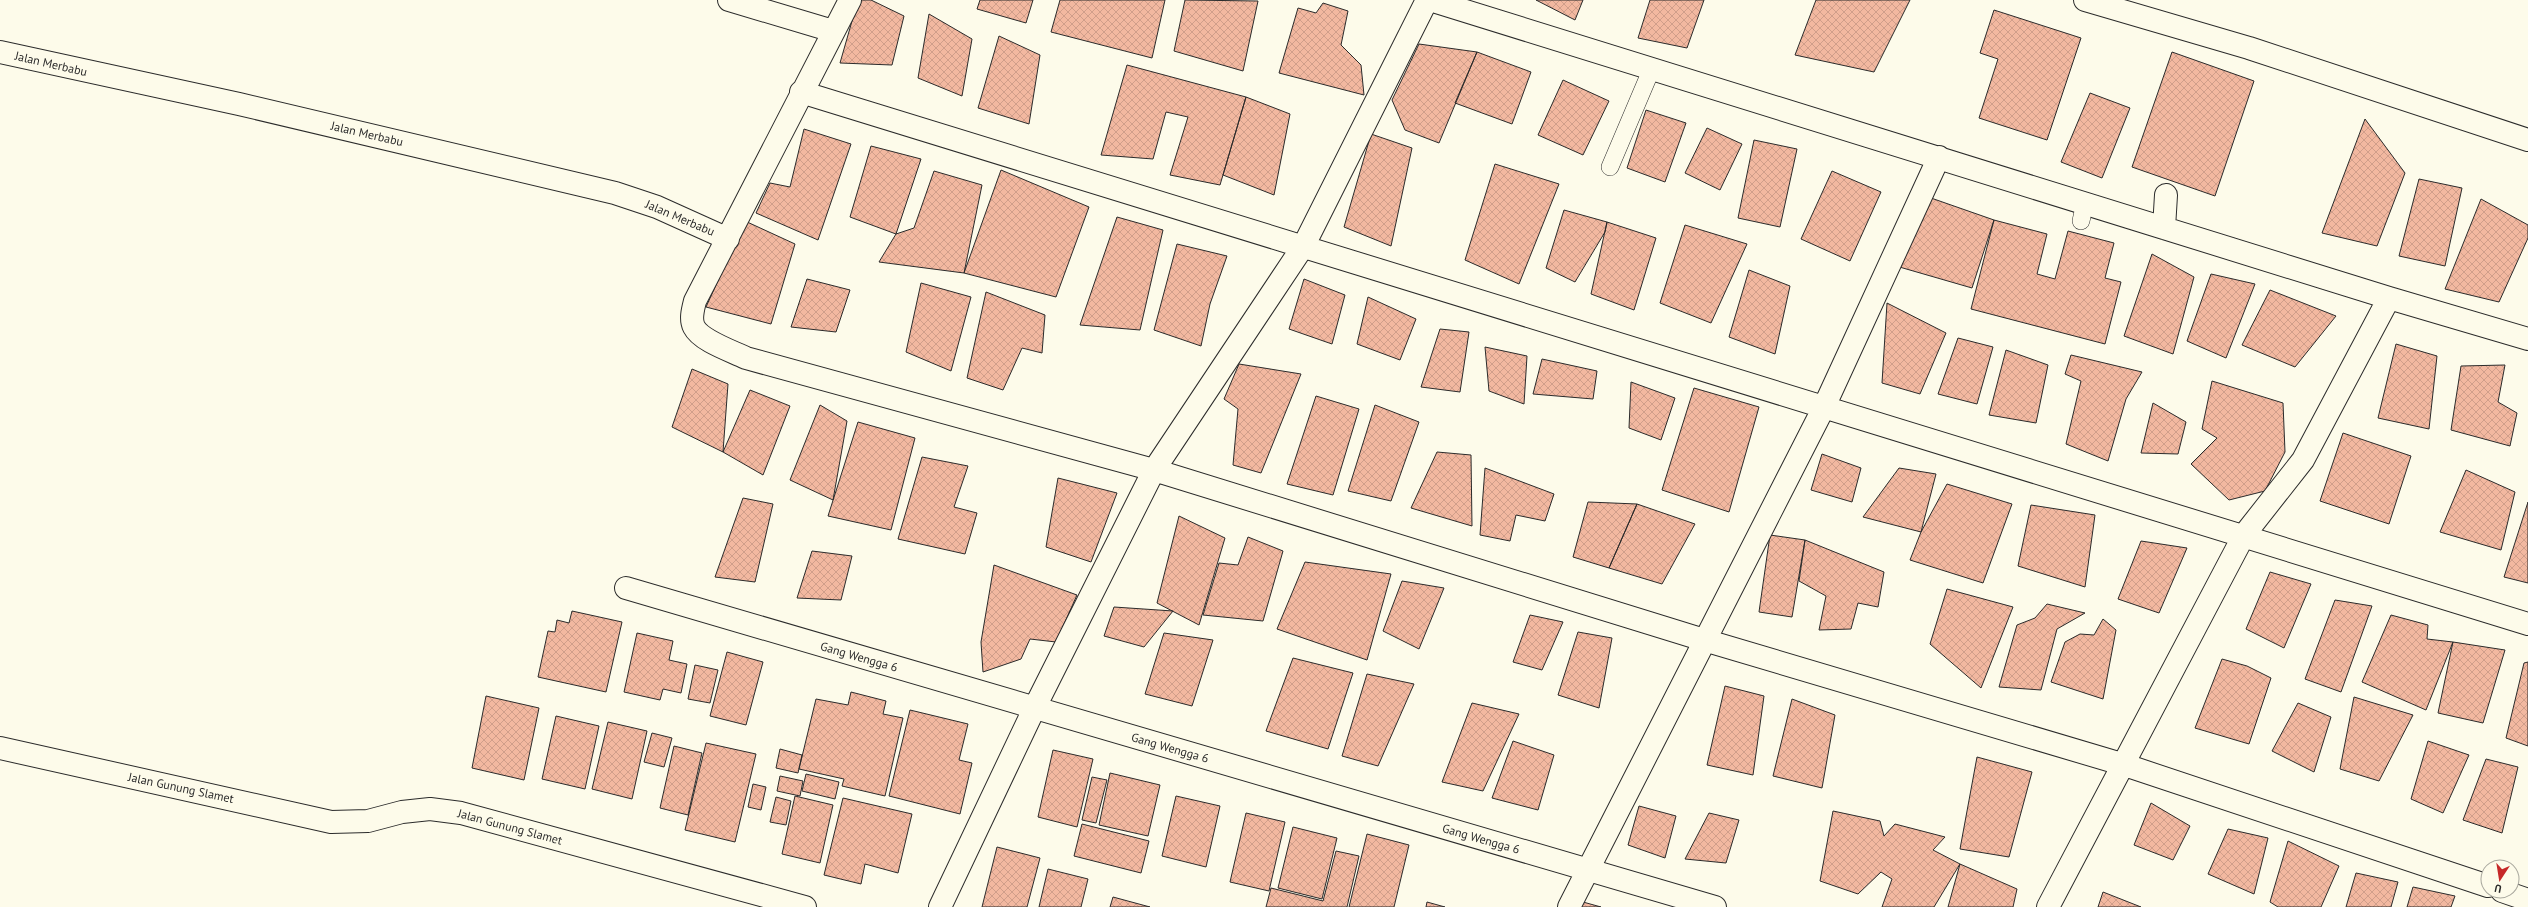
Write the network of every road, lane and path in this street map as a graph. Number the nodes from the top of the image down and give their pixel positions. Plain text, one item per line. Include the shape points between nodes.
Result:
1 (729, 0) edge
2 (850, 0) edge
3 (1427, 0) edge
4 (1430, 0) edge
5 (2085, 0) edge
6 (833, 31) junction
7 (0, 52) edge
8 (1652, 68) junction
9 (801, 92) junction
10 (2528, 140) edge
11 (1940, 157) junction
12 (1610, 167) dead end
13 (2166, 195) dead end
14 (2164, 228) junction
15 (728, 239) junction
16 (1304, 245) junction
17 (2389, 298) junction
18 (2528, 339) edge
19 (1824, 407) junction
20 (1154, 470) junction
21 (2244, 535) junction
22 (626, 588) dead end
23 (2528, 624) edge
24 (1704, 640) junction
25 (1034, 709) junction
26 (0, 748) edge
27 (2124, 765) junction
28 (1589, 870) junction
29 (2480, 883) edge
30 (805, 907) edge
31 (940, 907) edge
32 (1569, 907) edge
33 (1715, 907) edge
34 (2048, 907) edge

1 - 6 street
2 - 6 street
3 - 16 street
4 - 8 street
5 - 10 street via 2249,48
6 - 9 street
7 - 15 street, Jalan Merbabu via 239,104 615,193 657,207
8 - 11 street
8 - 12 lane
9 - 15 street
9 - 16 street
11 - 14 street via 2083,212
11 - 19 street
13 - 14 street
14 - 17 street
15 - 20 street via 694,302 694,327 713,343 746,358
16 - 19 street
16 - 20 street
17 - 18 street
17 - 21 street via 2303,460
19 - 21 street
19 - 24 street
20 - 24 street
20 - 25 street
21 - 23 street
21 - 27 street
22 - 25 street, Gang Wengga 6
24 - 27 street
24 - 28 street
25 - 28 street, Gang Wengga 6
25 - 31 street
26 - 30 street, Jalan Gunung Slamet via 331,822 368,821 402,812 430,810 461,813
27 - 29 street
27 - 34 street
28 - 32 street
28 - 33 street, Gang Wengga 6

